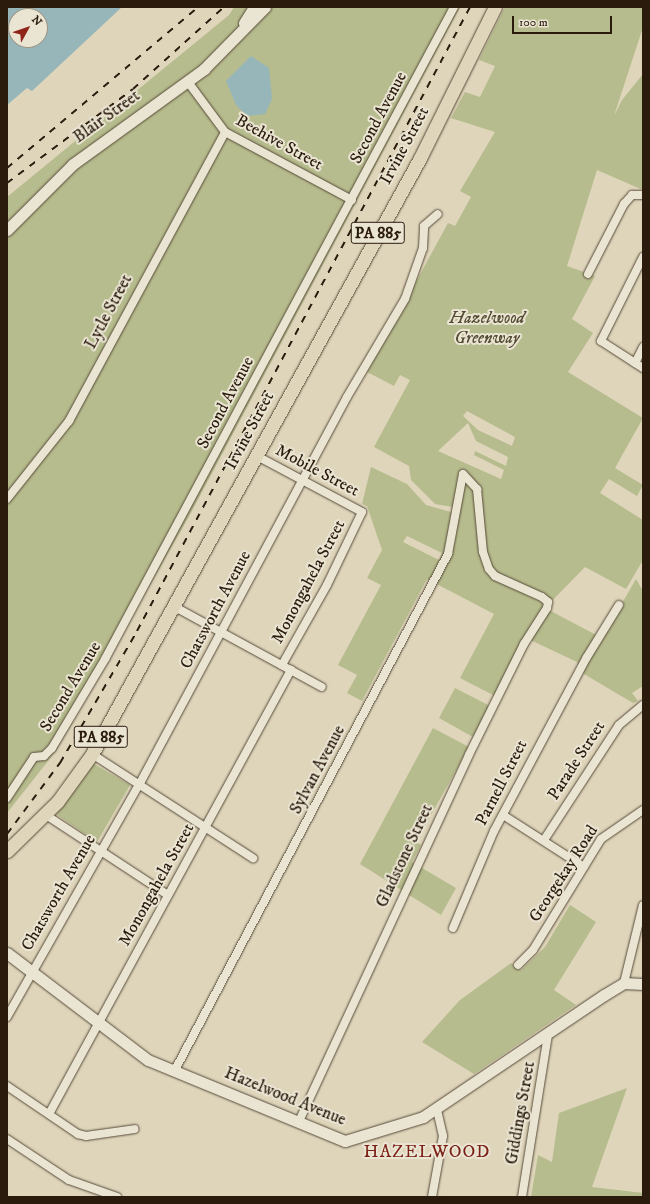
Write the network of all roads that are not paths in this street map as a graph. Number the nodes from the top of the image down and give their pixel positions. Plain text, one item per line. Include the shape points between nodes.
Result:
1 (254, 7) edge
2 (265, 7) edge
3 (454, 7) edge
4 (495, 7) edge
5 (233, 40) junction
6 (188, 82) junction
7 (225, 132) junction
8 (643, 195) edge
9 (352, 200) junction
10 (438, 214) dead end
11 (7, 230) edge
12 (643, 257) edge
13 (588, 274) dead end
14 (640, 274) edge
15 (643, 347) edge
16 (635, 363) junction
17 (643, 368) edge
18 (257, 456) junction
19 (302, 479) junction
20 (7, 499) edge
21 (362, 512) joint
22 (619, 605) dead end
23 (175, 607) junction
24 (547, 608) joint
25 (221, 633) junction
26 (282, 665) junction
27 (291, 670) junction
28 (322, 687) dead end
29 (643, 706) edge
30 (92, 754) junction
31 (139, 785) junction
32 (7, 798) edge
33 (643, 810) edge
34 (46, 815) junction
35 (503, 815) junction
36 (207, 826) junction
37 (544, 840) junction
38 (7, 851) edge
39 (100, 852) junction
40 (253, 858) dead end
41 (584, 867) junction
42 (168, 895) junction
43 (643, 905) edge
44 (454, 928) dead end
45 (7, 953) edge
46 (518, 965) dead end
47 (32, 972) junction
48 (624, 983) junction
49 (643, 984) edge
50 (7, 1017) edge
51 (98, 1022) junction
52 (548, 1034) junction
53 (175, 1070) junction
54 (7, 1086) edge
55 (437, 1109) junction
56 (49, 1114) junction
57 (299, 1122) junction
58 (135, 1129) dead end
59 (7, 1139) edge
60 (117, 1197) edge
61 (432, 1197) edge
62 (522, 1197) edge

1 - 5 main road, Blair Street
2 - 5 main road, Blair Street
3 - 9 street, Second Avenue
4 - 18 main road, Irvine Street / PA 885 via 420,158
5 - 6 main road, Blair Street
6 - 7 street, Beehive Street
6 - 11 main road, Blair Street via 122,125 73,164
7 - 9 street, Beehive Street
7 - 20 street, Lytle Street via 69,421
8 - 13 street via 628,197
9 - 32 street, Second Avenue via 105,659 52,748 44,756 34,756
10 - 19 street, Chatsworth Avenue via 424,226 423,248 405,299
12 - 14 street
14 - 16 street via 601,341
15 - 16 street
16 - 17 street
18 - 19 street, Mobile Street
18 - 23 main road, Irvine Street / PA 885
19 - 21 street, Mobile Street
19 - 25 street, Chatsworth Avenue
21 - 26 street, Monongahela Street via 327,585
22 - 35 street, Parnell Street via 587,657
23 - 25 street
23 - 30 main road, Irvine Street / PA 885
24 - 53 street, Sylvan Avenue via 548,602 542,597 495,576 489,569 483,552 477,489 463,474 448,554
24 - 57 street, Gladstone Street via 524,644 469,755
25 - 26 street
25 - 31 street, Chatsworth Avenue
26 - 27 street
27 - 28 street
27 - 36 street, Monongahela Street
29 - 37 street, Parade Street via 619,725
30 - 31 street
30 - 34 main road, Irvine Street / PA 885
31 - 36 street
31 - 39 street, Chatsworth Avenue
33 - 41 street, Georgekay Road via 608,831
34 - 38 main road, Irvine Street / PA 885
34 - 39 street
35 - 37 street
35 - 44 street, Parnell Street
36 - 40 street
36 - 42 street, Monongahela Street
37 - 41 street
39 - 42 street
39 - 47 street, Chatsworth Avenue
41 - 46 street, Georgekay Road via 532,950
42 - 51 street, Monongahela Street
43 - 48 street
45 - 47 main road, Hazelwood Avenue
47 - 50 street, Chatsworth Avenue
47 - 51 main road, Hazelwood Avenue
48 - 49 main road
48 - 52 main road, Hazelwood Avenue
51 - 53 main road, Hazelwood Avenue via 148,1060
51 - 56 street, Monongahela Street
52 - 55 main road, Hazelwood Avenue
52 - 62 street, Giddings Street
53 - 57 main road, Hazelwood Avenue
54 - 56 street
55 - 57 main road, Hazelwood Avenue via 423,1117 344,1140
55 - 61 street via 443,1136
56 - 58 street via 86,1136
59 - 60 street via 68,1180

